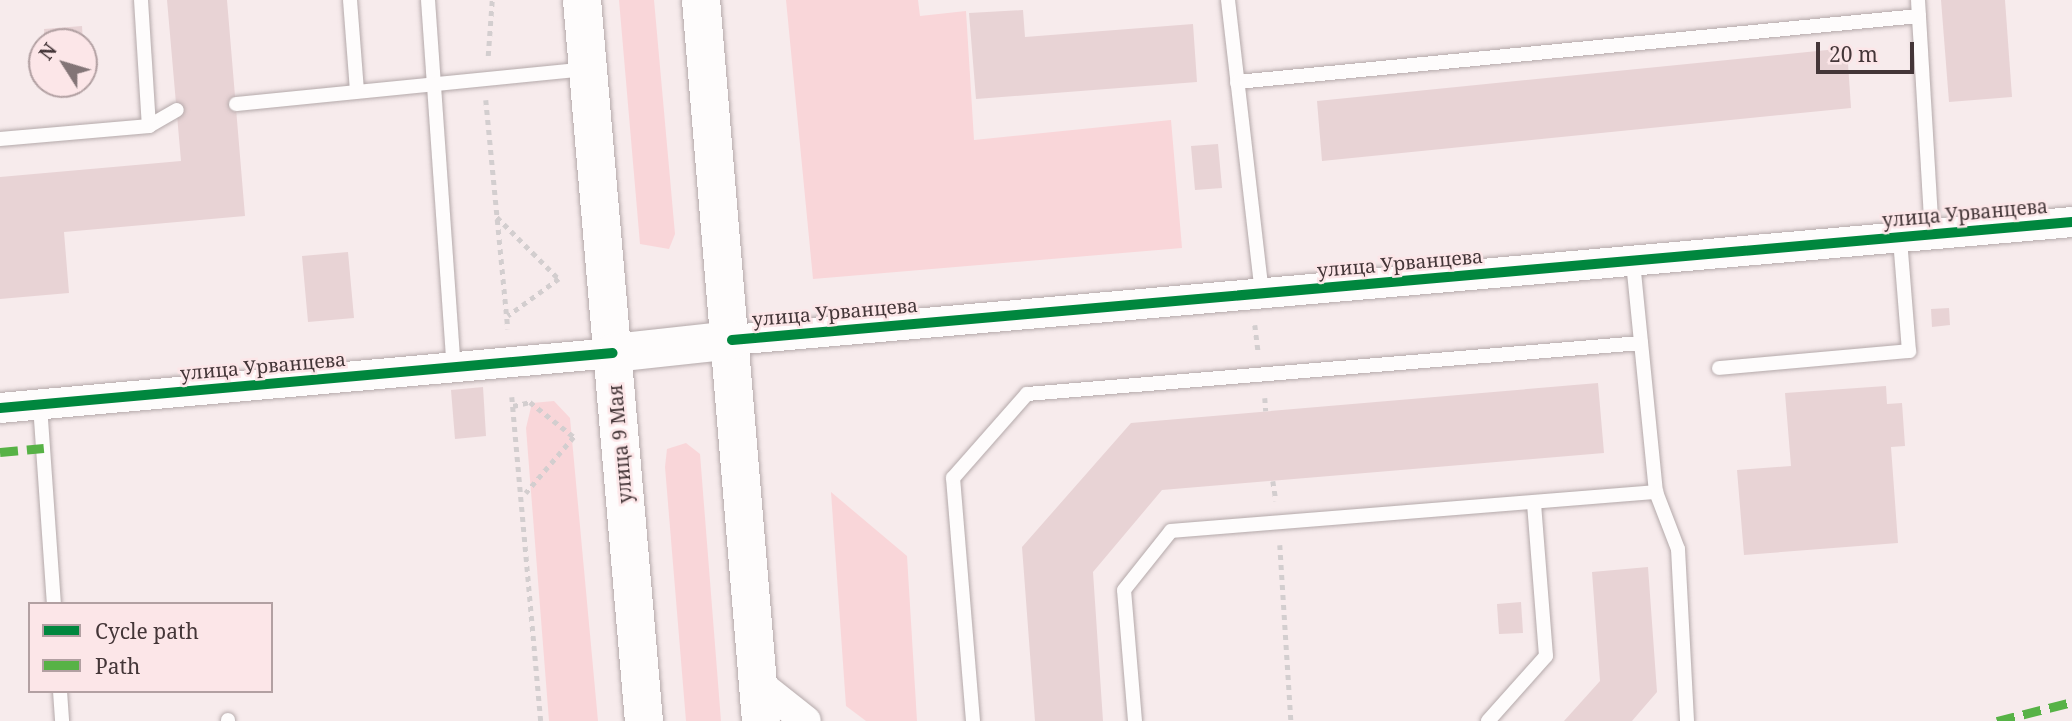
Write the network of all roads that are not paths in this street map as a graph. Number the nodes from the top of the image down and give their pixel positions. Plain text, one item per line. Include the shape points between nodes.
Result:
1 (141, 0) edge
2 (350, 0) edge
3 (428, 0) edge
4 (582, 0) edge
5 (701, 0) edge
6 (1228, 0) edge
7 (1918, 0) edge
8 (1919, 16) junction
9 (588, 69) junction
10 (1237, 82) junction
11 (435, 85) junction
12 (357, 91) junction
13 (236, 104) dead end
14 (177, 110) dead end
15 (149, 126) junction
16 (0, 139) edge
17 (2072, 222) edge
18 (1932, 234) junction
19 (1900, 238) junction
20 (1633, 262) junction
21 (1256, 293) junction
22 (732, 340) junction
23 (1641, 343) junction
24 (613, 353) junction
25 (454, 368) junction
26 (1719, 368) dead end
27 (40, 405) junction
28 (0, 408) edge
29 (1656, 492) junction
30 (1534, 503) junction
31 (54, 602) edge
32 (758, 683) junction
33 (60, 693) edge
34 (62, 721) edge
35 (645, 721) edge
36 (761, 721) edge
37 (806, 721) edge
38 (973, 721) edge
39 (1135, 721) edge
40 (1488, 721) edge
41 (1687, 721) edge

1 - 15 lane
2 - 12 lane
3 - 11 lane
4 - 9 main road, улица 9 Мая
5 - 22 main road
6 - 10 lane
7 - 8 lane
8 - 10 lane
8 - 18 lane
9 - 11 lane
9 - 24 main road, улица 9 Мая
10 - 21 lane
11 - 12 lane
11 - 25 lane
12 - 13 lane
14 - 15 lane
15 - 16 lane
17 - 18 street, улица Урванцева
18 - 19 street, улица Урванцева
19 - 20 street, улица Урванцева
19 - 26 lane via 1909,351
20 - 21 street, улица Урванцева
20 - 23 lane
21 - 22 street, улица Урванцева
22 - 24 main road, улица Урванцева
22 - 32 main road
23 - 29 lane
23 - 38 lane via 1027,394 953,478
24 - 25 street, улица Урванцева
24 - 35 main road, улица 9 Мая
25 - 27 street, улица Урванцева
27 - 28 street, улица Урванцева
27 - 31 lane
29 - 30 lane
29 - 41 lane via 1678,550
30 - 39 lane via 1171,531 1124,590
30 - 40 lane via 1546,656
32 - 36 main road
32 - 37 street
33 - 34 lane

